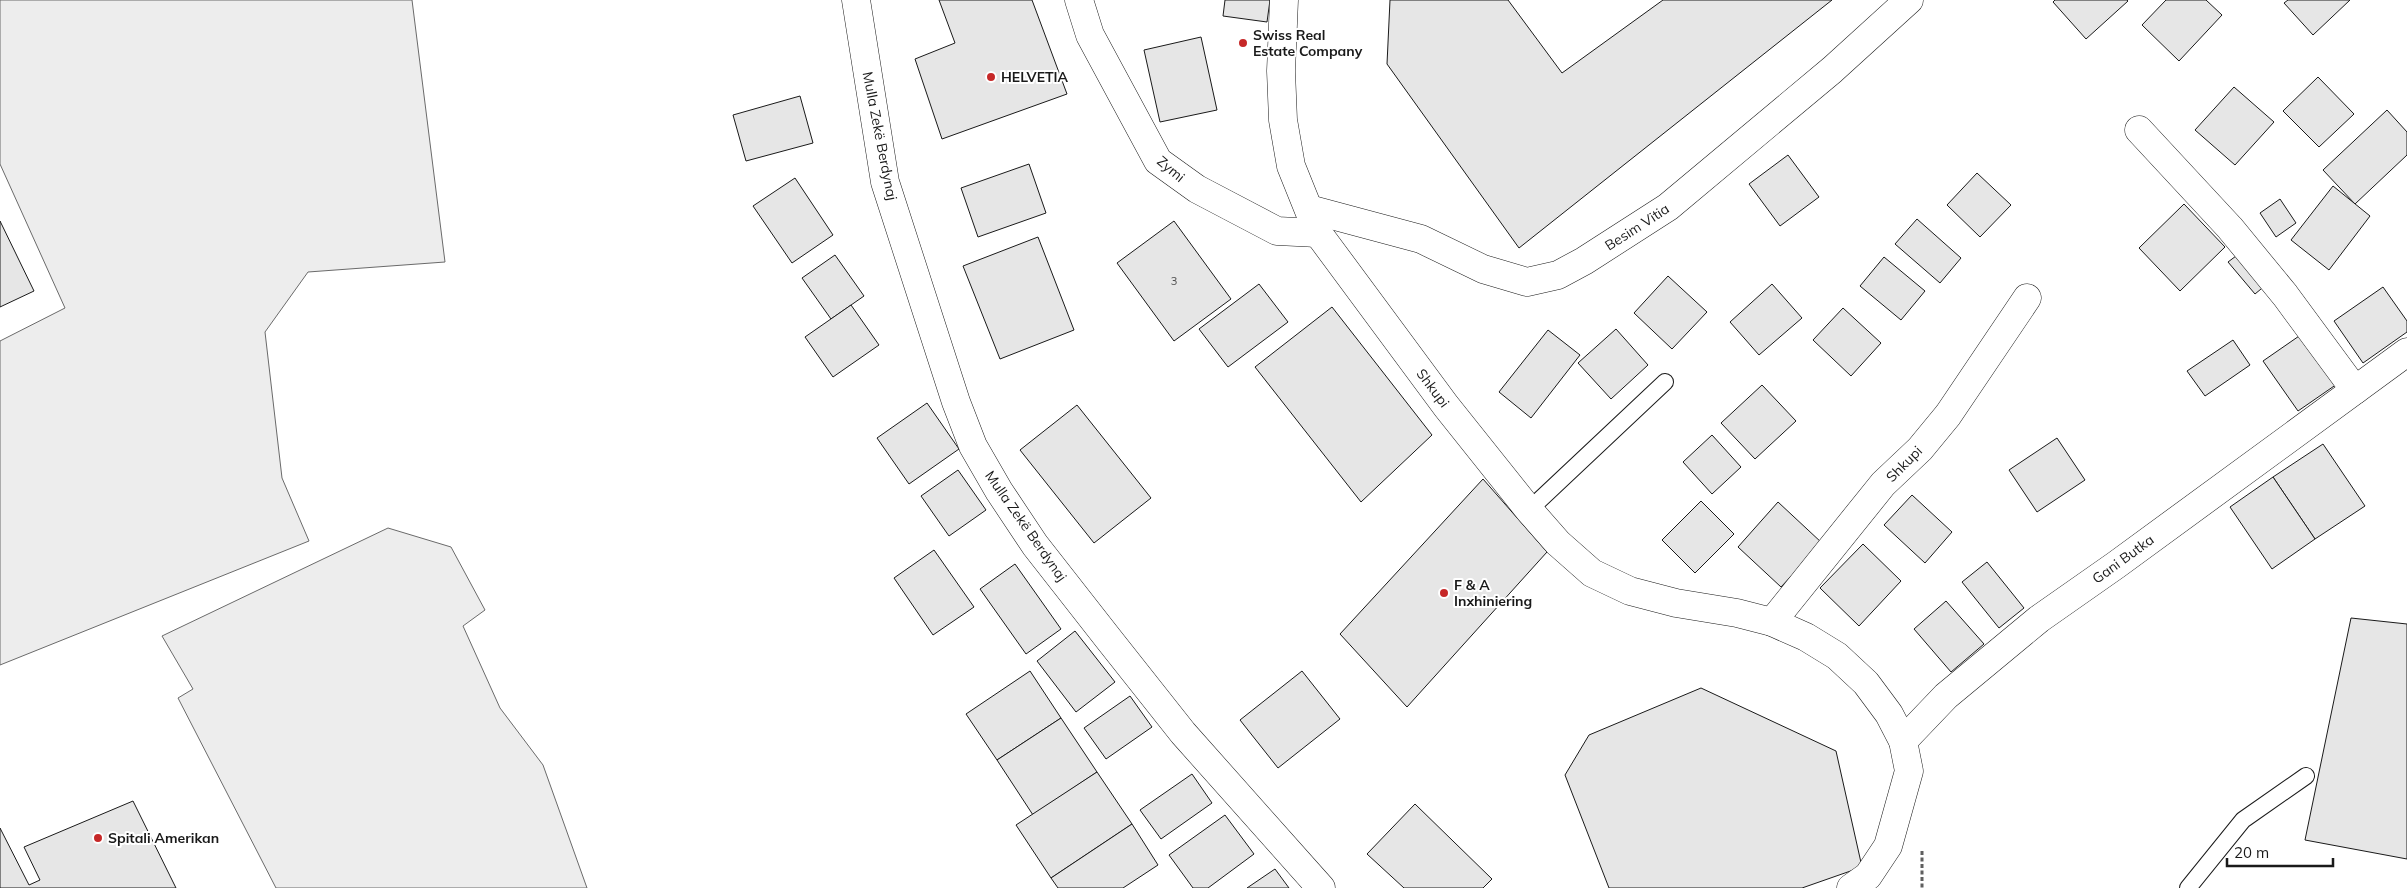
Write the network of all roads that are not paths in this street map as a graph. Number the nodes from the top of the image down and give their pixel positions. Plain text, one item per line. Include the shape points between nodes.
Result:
1 (856, 0) edge
2 (1079, 0) edge
3 (1284, 0) edge
4 (1909, 0) edge
5 (2139, 130) dead end
6 (1314, 221) junction
7 (2027, 298) dead end
8 (2407, 352) edge
9 (1665, 382) dead end
10 (2355, 390) junction
11 (1529, 510) junction
12 (1772, 622) junction
13 (1903, 740) junction
14 (2306, 776) dead end
15 (1321, 888) edge
16 (1851, 888) edge
17 (2188, 888) edge

1 - 15 street, Mulla Zekë Berdynaj via 885,182 973,446 1036,544 1112,644 1183,733
2 - 6 street, Zymi via 1090,35 1158,161 1197,190 1277,231
3 - 6 street, Shkupi via 1282,120 1291,166
4 - 6 street, Besim Vitia via 1832,70 1668,207 1558,276 1527,282 1483,269 1422,239
5 - 10 street via 2230,228 2285,295
6 - 11 street, Shkupi via 1446,406
7 - 12 street, Shkupi via 1948,415 1920,449 1883,484
8 - 10 street, Gani Butka
9 - 11 lane
10 - 13 street, Gani Butka via 2124,560 2039,618 1953,690
11 - 12 street, Shkupi via 1558,543 1592,573 1630,591
12 - 13 street, Shkupi via 1837,656 1866,683 1890,714
13 - 16 street, Shkupi via 1909,771 1888,846 1868,876
14 - 17 lane via 2244,820

